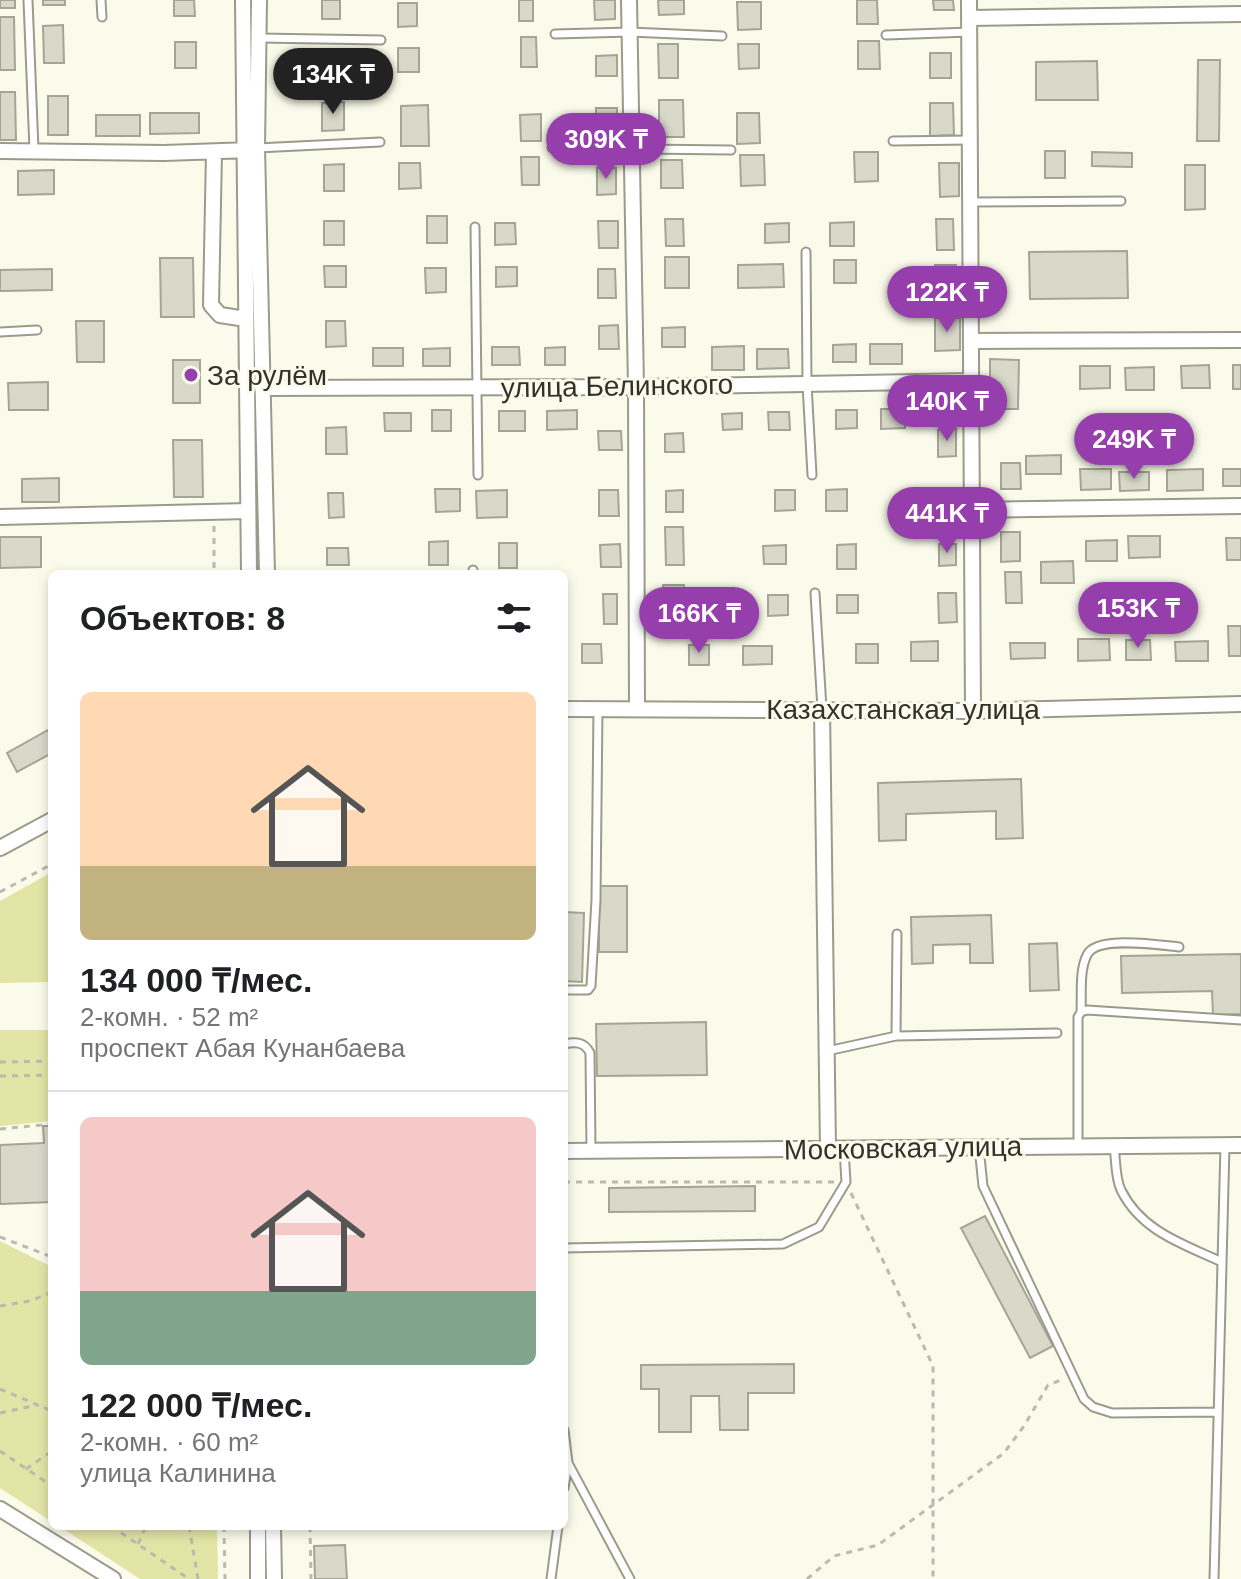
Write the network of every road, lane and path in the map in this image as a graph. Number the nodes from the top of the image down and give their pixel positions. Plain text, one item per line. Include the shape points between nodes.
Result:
1 (28, 0) edge
2 (101, 0) edge
3 (243, 0) edge
4 (259, 0) edge
5 (629, 0) edge
6 (969, 0) edge
7 (1241, 14) edge
8 (102, 17) dead end
9 (970, 25) junction
10 (630, 32) junction
11 (555, 34) dead end
12 (886, 35) dead end
13 (722, 36) dead end
14 (259, 38) junction
15 (381, 40) dead end
16 (970, 140) junction
17 (893, 141) dead end
18 (380, 142) dead end
19 (552, 148) dead end
20 (34, 150) junction
21 (251, 150) junction
22 (632, 150) junction
23 (731, 150) dead end
24 (0, 151) edge
25 (214, 152) junction
26 (1121, 201) dead end
27 (971, 202) junction
28 (475, 227) dead end
29 (806, 252) dead end
30 (246, 319) junction
31 (37, 330) dead end
32 (0, 332) edge
33 (1241, 340) edge
34 (972, 341) junction
35 (972, 381) junction
36 (807, 384) junction
37 (475, 387) junction
38 (636, 387) junction
39 (262, 388) junction
40 (478, 475) dead end
41 (812, 475) dead end
42 (1241, 506) edge
43 (973, 510) junction
44 (248, 511) junction
45 (214, 512) junction
46 (0, 517) edge
47 (214, 570) edge
48 (249, 570) edge
49 (267, 570) edge
50 (815, 593) dead end
51 (1241, 704) edge
52 (598, 708) junction
53 (637, 708) junction
54 (568, 709) edge
55 (822, 709) junction
56 (973, 711) junction
57 (48, 822) edge
58 (0, 848) edge
59 (48, 866) edge
60 (0, 892) edge
61 (897, 934) dead end
62 (1179, 947) dead end
63 (568, 990) edge
64 (1081, 1012) junction
65 (1241, 1020) edge
66 (1057, 1033) dead end
67 (896, 1036) junction
68 (568, 1043) edge
69 (827, 1051) junction
70 (48, 1061) edge
71 (0, 1062) edge
72 (48, 1075) edge
73 (0, 1076) edge
74 (48, 1124) edge
75 (0, 1129) edge
76 (1225, 1145) junction
77 (1241, 1145) edge
78 (1078, 1146) junction
79 (1114, 1146) junction
80 (979, 1147) junction
81 (836, 1149) junction
82 (568, 1151) edge
83 (591, 1151) junction
84 (568, 1182) edge
85 (846, 1182) junction
86 (0, 1237) edge
87 (568, 1248) edge
88 (48, 1255) edge
89 (1222, 1262) junction
90 (48, 1294) edge
91 (0, 1306) edge
92 (1073, 1375) junction
93 (0, 1389) edge
94 (38, 1405) junction
95 (48, 1409) edge
96 (1218, 1412) junction
97 (0, 1413) edge
98 (0, 1451) edge
99 (48, 1454) edge
100 (568, 1463) edge
101 (26, 1469) junction
102 (48, 1483) edge
103 (933, 1504) junction
104 (0, 1509) edge
105 (117, 1530) edge
106 (144, 1530) edge
107 (190, 1530) edge
108 (224, 1530) edge
109 (258, 1530) edge
110 (273, 1530) edge
111 (310, 1530) edge
112 (557, 1530) edge
113 (138, 1544) junction
114 (113, 1579) edge
115 (189, 1579) edge
116 (198, 1579) edge
117 (225, 1579) edge
118 (258, 1579) edge
119 (274, 1579) edge
120 (311, 1579) edge
121 (551, 1579) edge
122 (630, 1579) edge
123 (807, 1579) edge
124 (933, 1579) edge
125 (1214, 1579) edge

1 - 20 lane
2 - 8 lane
3 - 21 street
4 - 14 street
5 - 10 street
6 - 9 street
7 - 9 street
9 - 12 lane
9 - 16 street
10 - 11 lane
10 - 13 lane
10 - 22 street
14 - 15 lane
14 - 21 street
16 - 17 lane
16 - 27 street
18 - 21 lane
19 - 22 lane
20 - 24 street
20 - 25 street
21 - 25 street
21 - 30 street
21 - 39 street
22 - 23 lane
22 - 38 street
25 - 30 street via 211,305 220,315
26 - 27 lane
27 - 34 street
28 - 37 lane
29 - 36 lane
30 - 44 street
31 - 32 lane
33 - 34 street
34 - 35 street
35 - 36 street, улица Белинского
35 - 43 street
36 - 38 street, улица Белинского
36 - 41 lane
37 - 38 street, улица Белинского
37 - 39 street, улица Белинского
37 - 40 lane
38 - 53 street
39 - 49 street
42 - 43 street
43 - 56 street
44 - 45 street
44 - 48 street
45 - 46 street
45 - 47 path
50 - 55 lane
51 - 56 street, Казахстанская улица
52 - 53 street, Казахстанская улица
52 - 54 street, Казахстанская улица
52 - 63 lane via 591,986
53 - 55 street, Казахстанская улица
55 - 56 street, Казахстанская улица
55 - 69 street
57 - 58 street
59 - 60 path
61 - 67 lane
62 - 64 lane via 1096,945 1083,968
64 - 65 lane
64 - 78 lane
66 - 67 lane
67 - 69 lane
68 - 83 lane via 577,1042 590,1053
69 - 81 street
70 - 71 path
72 - 73 path
74 - 75 path
76 - 77 street, Московская улица
76 - 79 street, Московская улица
76 - 89 lane
78 - 79 street, Московская улица
78 - 80 street, Московская улица
79 - 89 lane via 1120,1188 1141,1219 1155,1231
80 - 81 street, Московская улица
80 - 92 lane via 983,1186
81 - 83 street, Московская улица
81 - 85 lane
82 - 83 street, Московская улица
84 - 85 path
85 - 87 lane via 819,1227 783,1244
85 - 103 path via 933,1366
86 - 88 path
89 - 96 lane
90 - 91 path
92 - 96 lane via 1084,1399 1101,1411
92 - 103 path via 1048,1385 1004,1453
93 - 94 path
94 - 95 path
94 - 97 path
96 - 125 lane
98 - 101 path
99 - 101 path
100 - 122 lane
101 - 102 path
103 - 123 path via 878,1545 834,1556
103 - 124 path
104 - 114 street
105 - 113 path
106 - 113 path
107 - 116 path
108 - 117 path
109 - 118 street
110 - 119 street
111 - 120 path
112 - 121 lane
113 - 115 path

